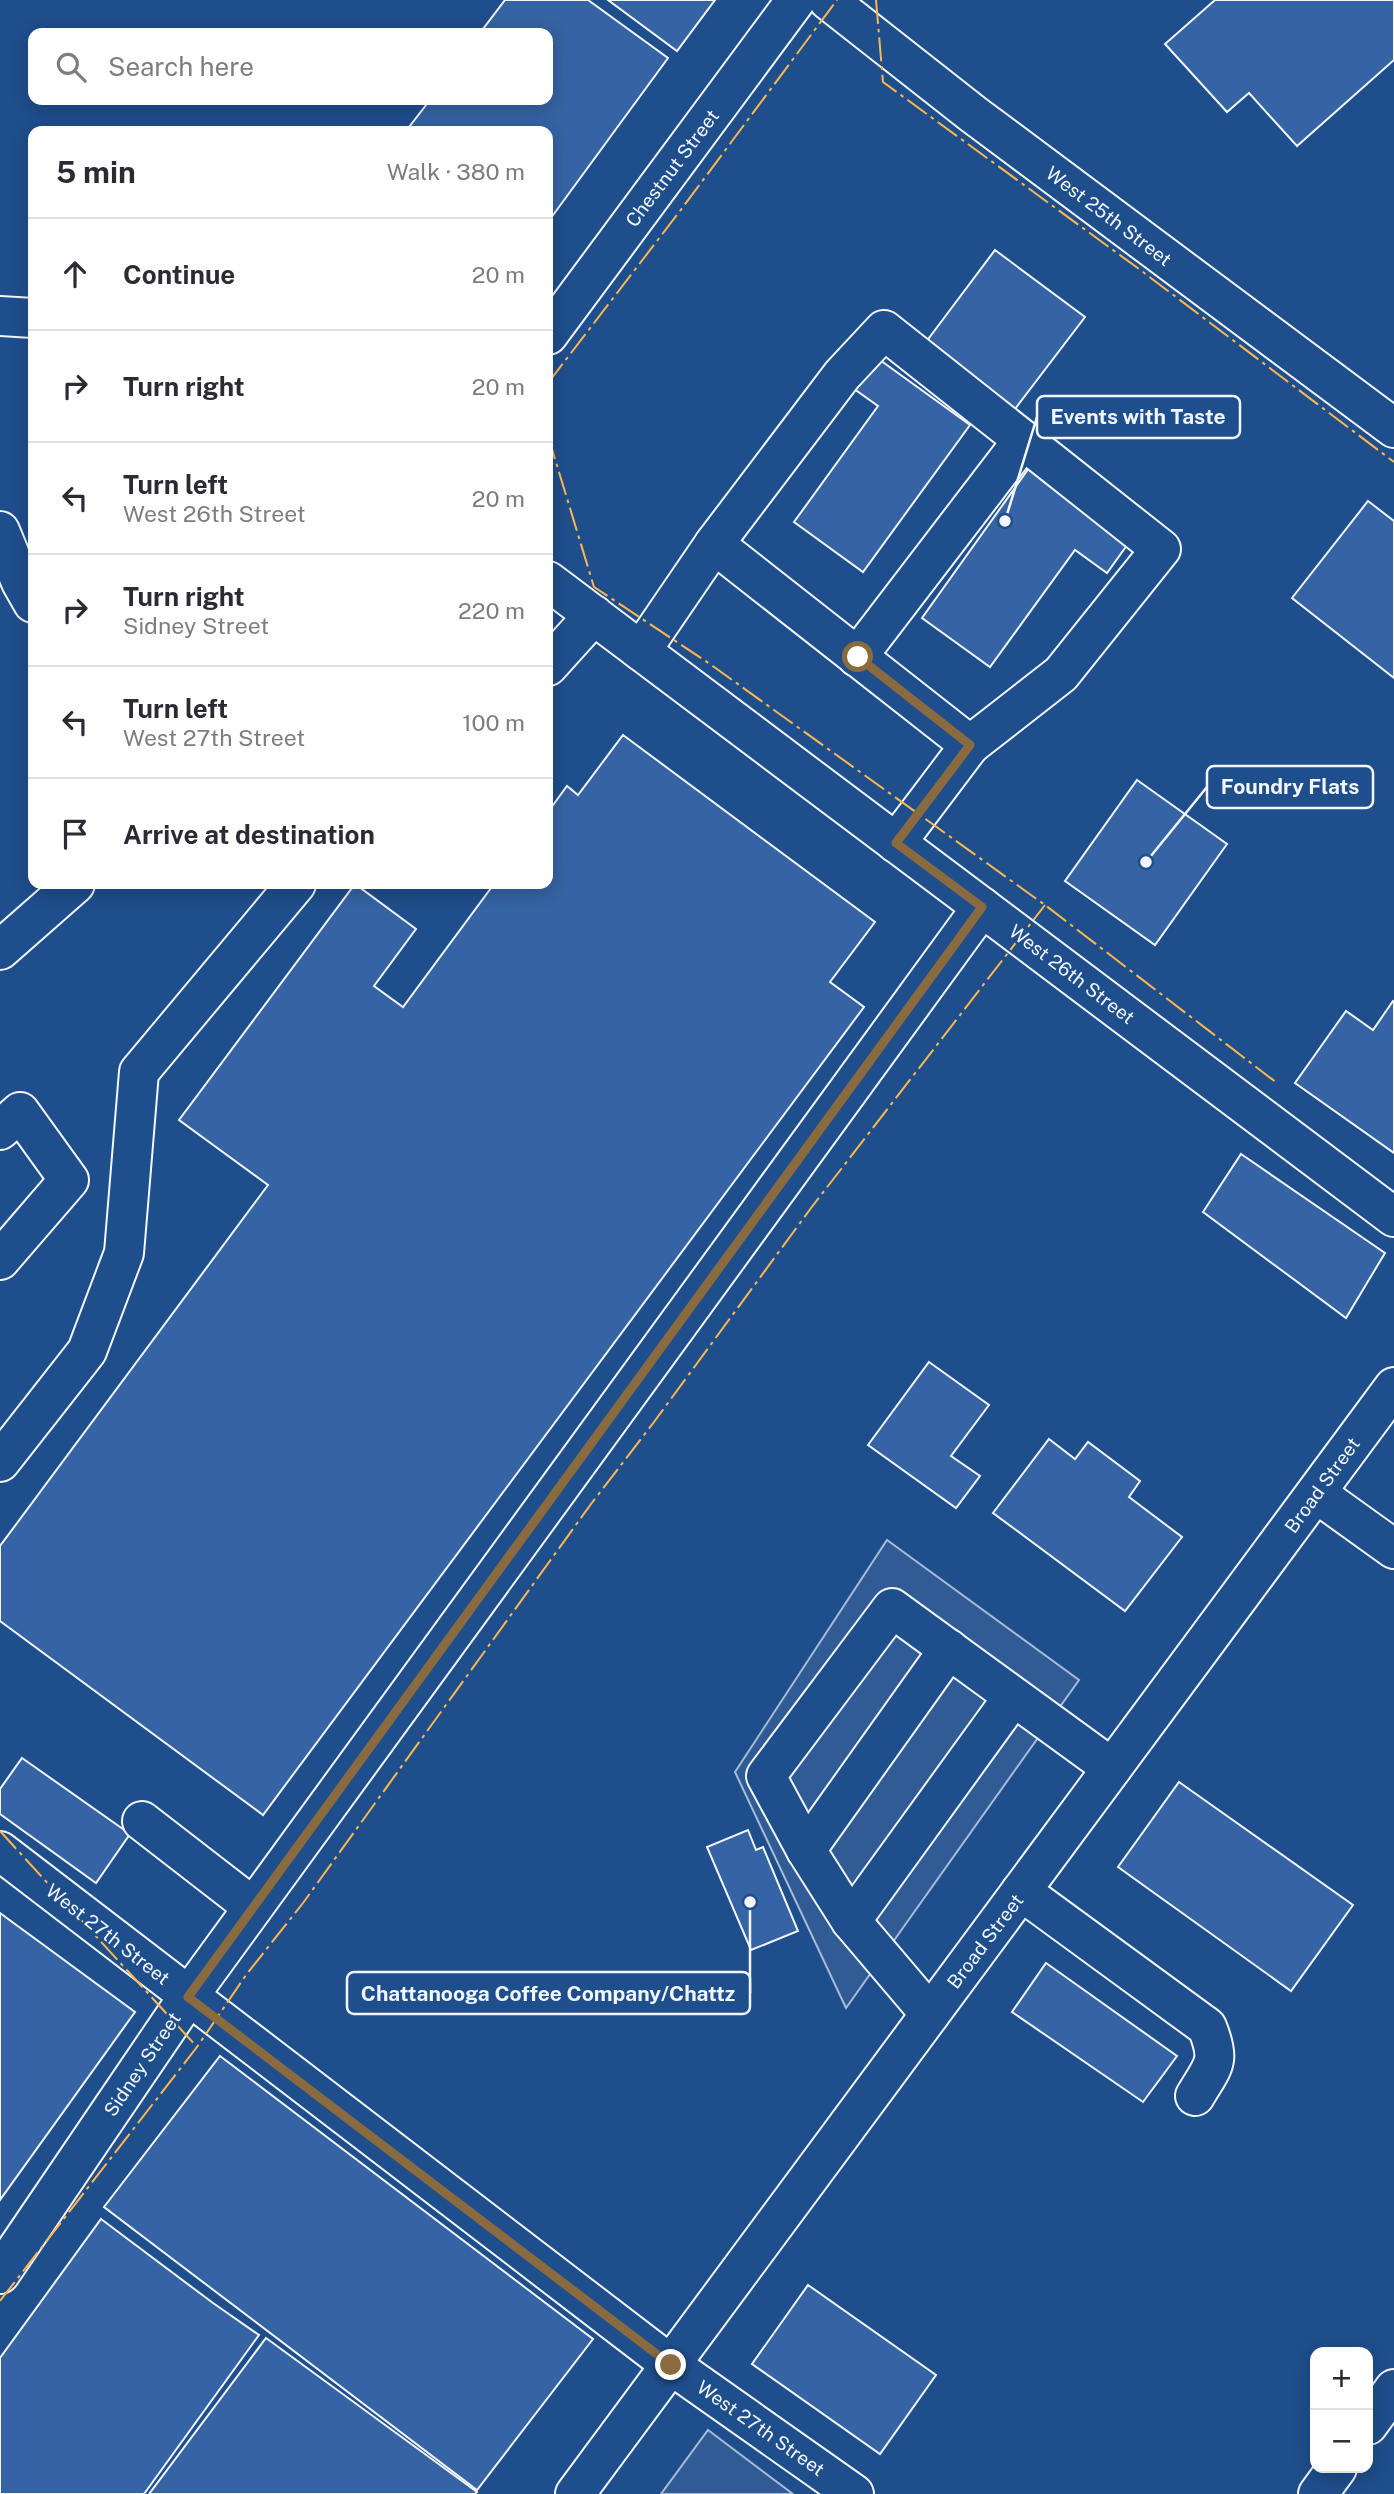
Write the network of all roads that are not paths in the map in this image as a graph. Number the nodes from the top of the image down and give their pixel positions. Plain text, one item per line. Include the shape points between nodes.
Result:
1 (796, 0) edge
2 (828, 0) edge
3 (0, 316) edge
4 (28, 318) edge
5 (553, 328) edge
6 (1388, 411) edge
7 (1023, 440) junction
8 (0, 531) edge
9 (714, 544) junction
10 (553, 585) edge
11 (28, 594) edge
12 (594, 615) junction
13 (640, 651) junction
14 (858, 657) junction
15 (553, 660) edge
16 (970, 745) junction
17 (896, 843) junction
18 (69, 889) edge
19 (292, 889) edge
20 (982, 907) junction
21 (0, 950) edge
22 (0, 1130) edge
23 (1394, 1217) edge
24 (0, 1260) edge
25 (1394, 1387) edge
26 (0, 1462) edge
27 (1316, 1493) junction
28 (1394, 1549) edge
29 (948, 1649) junction
30 (1013, 1697) junction
31 (1112, 1768) junction
32 (142, 1821) dead end
33 (806, 1850) junction
34 (0, 1851) edge
35 (1021, 1891) junction
36 (253, 1908) junction
37 (850, 1921) junction
38 (188, 1997) junction
39 (930, 2014) junction
40 (1195, 2095) dead end
41 (0, 2274) edge
42 (671, 2365) junction
43 (1394, 2389) edge
44 (1373, 2418) edge
45 (1333, 2473) edge
46 (575, 2494) edge
47 (855, 2494) edge
48 (1318, 2494) edge

1 - 5 street, Chestnut Street
2 - 6 street, West 25th Street via 973,114
3 - 4 street
7 - 9 street via 884,330 842,375
7 - 14 street
7 - 16 street via 1161,549 1061,674
8 - 11 street
9 - 13 street
9 - 14 street
10 - 12 street, West 26th Street
12 - 13 street, West 26th Street
12 - 15 street
13 - 17 street, West 26th Street
14 - 16 street
16 - 17 street
17 - 20 street, West 26th Street
18 - 21 street
19 - 26 street via 139,1072 124,1253 87,1351
20 - 23 street, West 26th Street
20 - 36 street, Sidney Street
22 - 24 street via 20,1112 69,1180
25 - 27 street, Broad Street
27 - 28 street
27 - 31 street, Broad Street
29 - 30 street
29 - 33 street
29 - 33 street via 892,1608 766,1776
30 - 31 street
30 - 37 street
31 - 35 street, Broad Street
32 - 36 street
33 - 37 street
34 - 38 street, West 27th Street
35 - 39 street, Broad Street
35 - 40 street via 1207,2026 1216,2050 1212,2068
36 - 38 street, Sidney Street
37 - 39 street
38 - 41 street, Sidney Street
38 - 42 street, West 27th Street
39 - 42 street, Broad Street
42 - 46 street, Broad Street
42 - 47 street, West 27th Street
43 - 44 street
45 - 48 street

